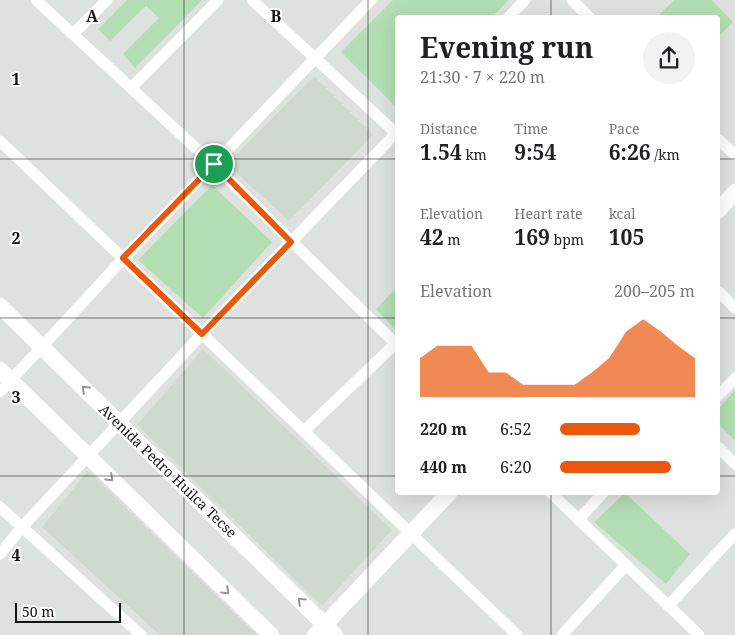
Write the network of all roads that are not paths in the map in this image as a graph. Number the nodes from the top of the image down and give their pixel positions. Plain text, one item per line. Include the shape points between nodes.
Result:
1 (36, 0) edge
2 (107, 0) edge
3 (218, 0) edge
4 (252, 0) edge
5 (371, 0) edge
6 (525, 0) edge
7 (572, 0) edge
8 (511, 15) edge
9 (587, 15) edge
10 (73, 34) junction
11 (315, 58) junction
12 (131, 88) junction
13 (395, 131) edge
14 (395, 135) edge
15 (0, 141) edge
16 (720, 141) edge
17 (735, 155) edge
18 (214, 164) junction
19 (735, 192) edge
20 (720, 209) edge
21 (291, 242) junction
22 (123, 258) junction
23 (720, 293) edge
24 (0, 306) edge
25 (735, 308) edge
26 (202, 334) junction
27 (395, 344) edge
28 (395, 346) edge
29 (42, 347) junction
30 (735, 378) edge
31 (4, 381) edge
32 (720, 394) edge
33 (119, 423) junction
34 (304, 431) junction
35 (720, 449) edge
36 (88, 456) junction
37 (735, 464) edge
38 (447, 495) edge
39 (553, 495) edge
40 (601, 495) edge
41 (0, 507) edge
42 (578, 520) junction
43 (22, 527) junction
44 (411, 533) junction
45 (735, 534) edge
46 (0, 554) edge
47 (626, 565) junction
48 (668, 606) junction
49 (325, 632) edge
50 (141, 635) edge
51 (271, 635) edge
52 (518, 635) edge
53 (562, 635) edge
54 (699, 635) edge

1 - 10 street
2 - 10 street
3 - 12 street
4 - 11 street
5 - 11 street
6 - 8 street
7 - 9 street
10 - 12 street
11 - 13 street
11 - 18 street
12 - 18 street
14 - 21 street
15 - 22 street
16 - 17 street
18 - 21 street
18 - 22 street
19 - 20 main road
21 - 26 street
21 - 27 street
22 - 26 street
22 - 29 street
23 - 25 street
24 - 29 main road, Avenida Pedro Huilca Tecse
26 - 33 street
26 - 34 street
28 - 34 street
29 - 31 street
33 -> 29 main road, Avenida Pedro Huilca Tecse
30 - 32 street
31 - 36 main road
33 - 36 street
49 -> 33 main road, Avenida Pedro Huilca Tecse
34 - 44 street
35 - 37 street
36 - 43 street
36 -> 51 main road
38 - 44 main road
39 - 42 street
40 - 42 street
41 - 43 street
42 - 47 street
43 - 46 street
43 - 50 street
44 - 49 main road
44 - 52 street
45 - 48 street
47 - 48 street
47 - 53 street
48 - 54 street

